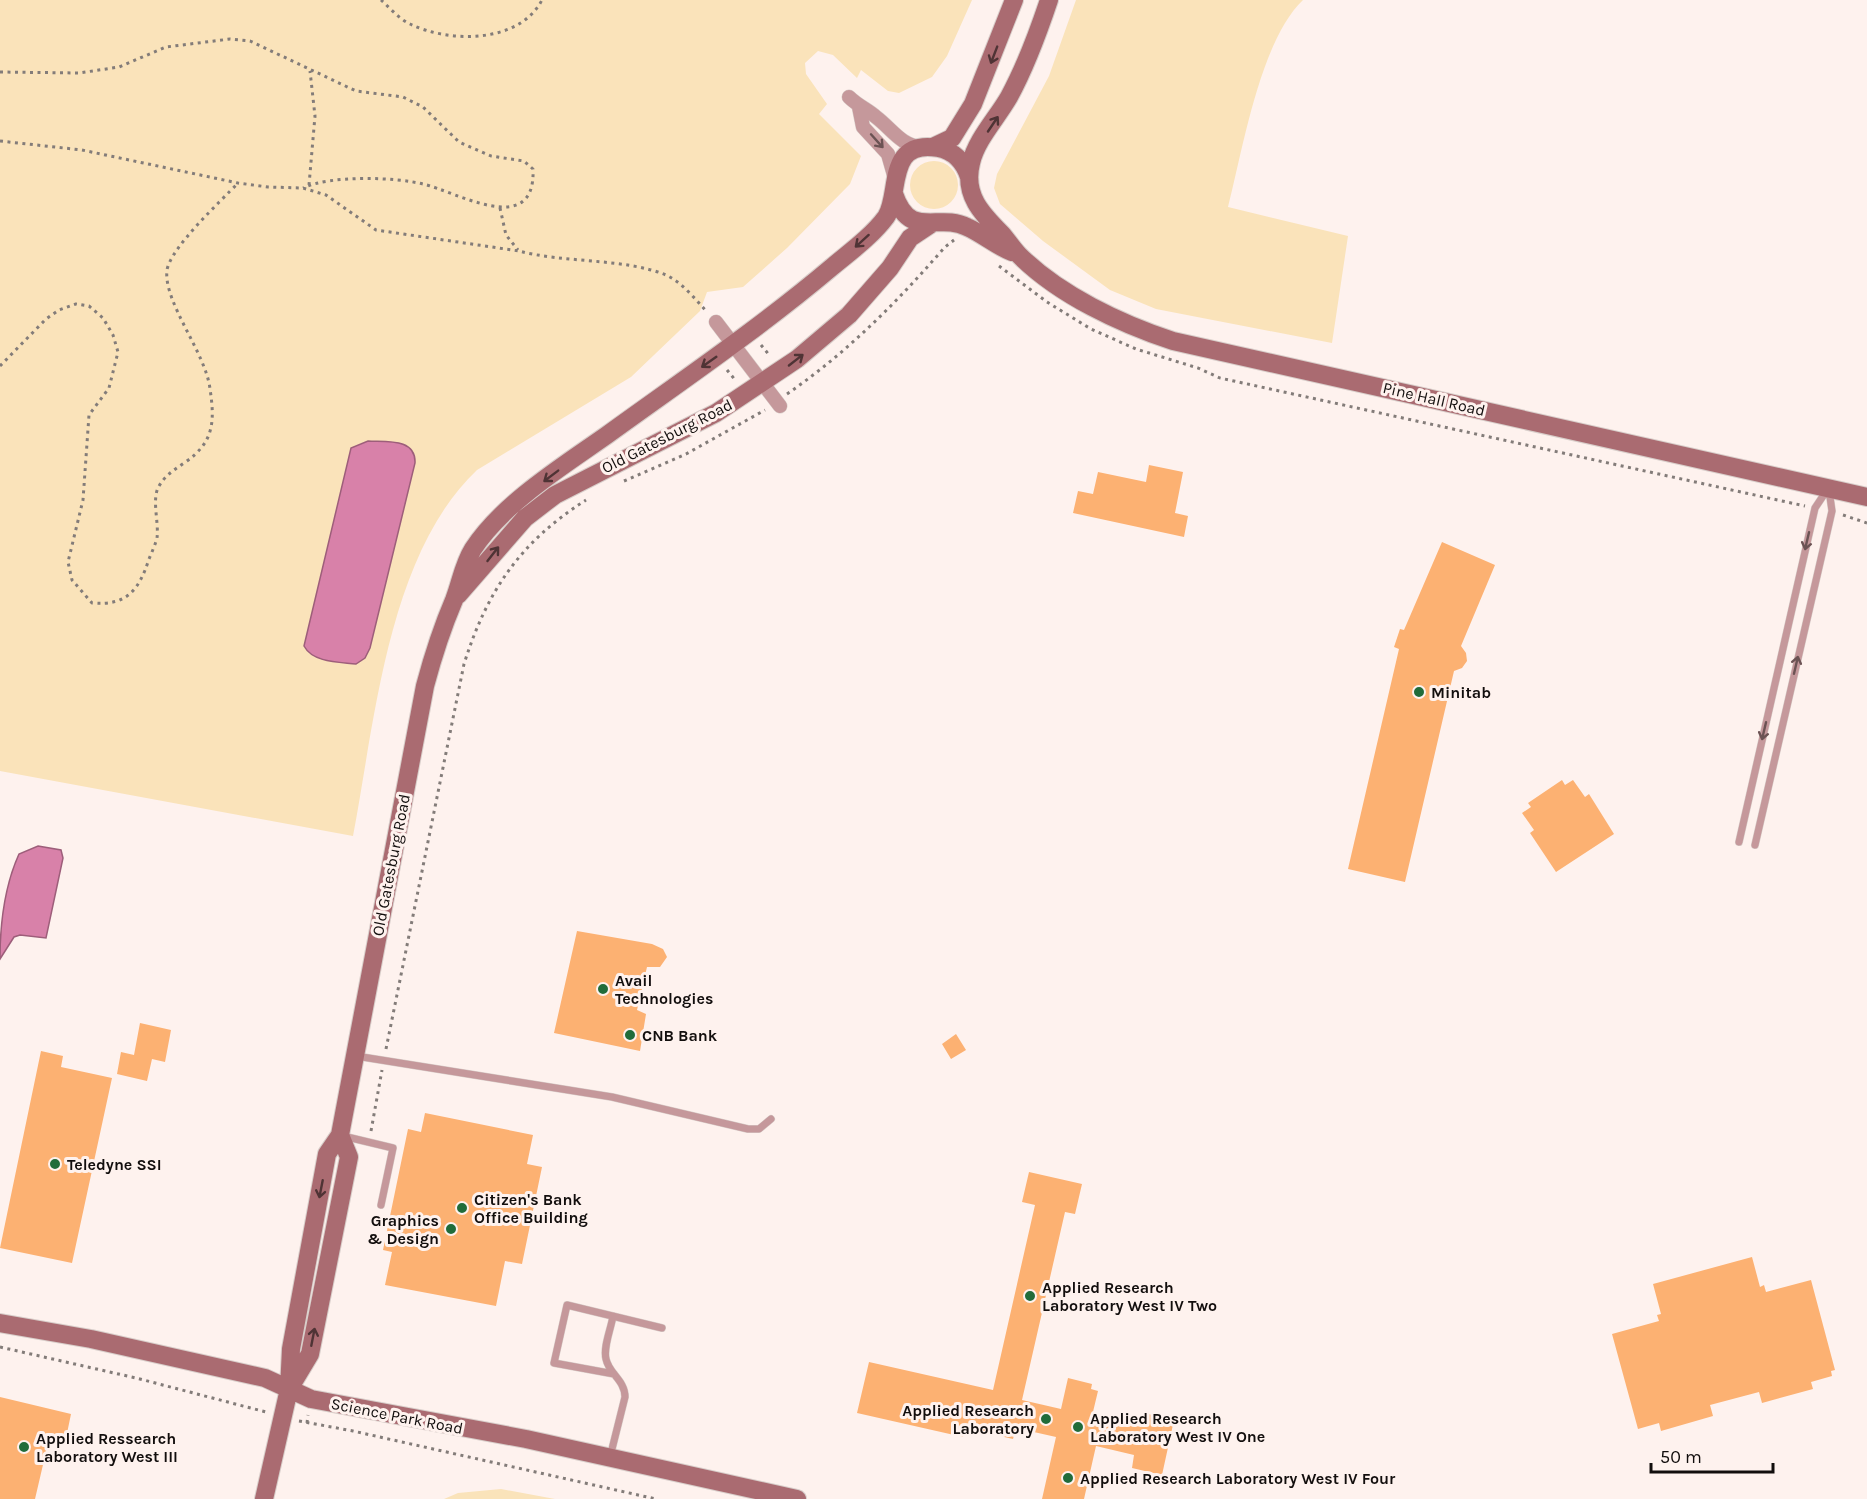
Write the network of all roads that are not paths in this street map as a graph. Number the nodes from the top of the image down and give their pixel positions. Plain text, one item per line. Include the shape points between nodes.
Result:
1 (1014, 0) edge
2 (1049, 0) edge
3 (928, 148) junction
4 (894, 175) junction
5 (970, 181) junction
6 (894, 194) junction
7 (937, 224) junction
8 (1019, 255) junction
9 (716, 322) road end
10 (733, 345) junction
11 (763, 384) junction
12 (779, 402) road end
13 (1829, 488) junction
14 (1867, 497) edge
15 (454, 598) junction
16 (1739, 842) dead end
17 (1755, 845) dead end
18 (355, 1055) junction
19 (771, 1119) dead end
20 (340, 1135) junction
21 (381, 1206) dead end
22 (614, 1316) junction
23 (0, 1323) edge
24 (662, 1328) dead end
25 (614, 1374) junction
26 (289, 1389) junction
27 (610, 1457) junction
28 (264, 1499) edge
29 (797, 1499) edge

1 -> 3 street via 973,104 952,138
5 -> 2 street, Old Gatesburg Road via 973,156 1023,69
3 - 4 street via 905,158
3 -> 4 street, Pine Hall Road via 901,141 876,116 854,102 863,127 888,154
3 - 5 street, Pine Hall Road via 956,156
4 - 6 street
5 - 7 street, Old Gatesburg Road via 963,209
5 - 8 street, Pine Hall Road via 975,204
6 - 7 street, Pine Hall Road via 907,216
6 -> 10 street, Old Gatesburg Road via 891,209 877,227
7 - 8 street, Pine Hall Road via 968,227 1000,248
11 -> 7 street, Old Gatesburg Road via 849,315 910,238
8 - 13 street, Pine Hall Road via 1095,308 1173,341
9 - 10 street
10 - 11 street
10 -> 15 street, Old Gatesburg Road via 516,504 474,548
11 - 12 street
15 -> 11 street, Old Gatesburg Road via 510,534 555,495 684,431
13 - 14 street, Pine Hall Road
13 -> 16 lane via 1815,508
17 -> 13 lane via 1832,512
15 - 18 street, Old Gatesburg Road via 425,686
18 - 19 lane via 612,1097 748,1129 759,1129
18 - 20 street, Old Gatesburg Road
20 - 21 lane via 393,1148
20 - 26 street, Old Gatesburg Road via 327,1154 291,1349
22 - 24 lane
22 - 25 lane via 605,1354
22 - 25 lane via 567,1305 554,1363
23 - 26 street, Science Park Road via 231,1370
25 - 27 lane via 625,1388 625,1397
26 - 27 street, Science Park Road via 311,1399
26 - 28 street, Old Gatesburg Road
27 - 29 street, Science Park Road

